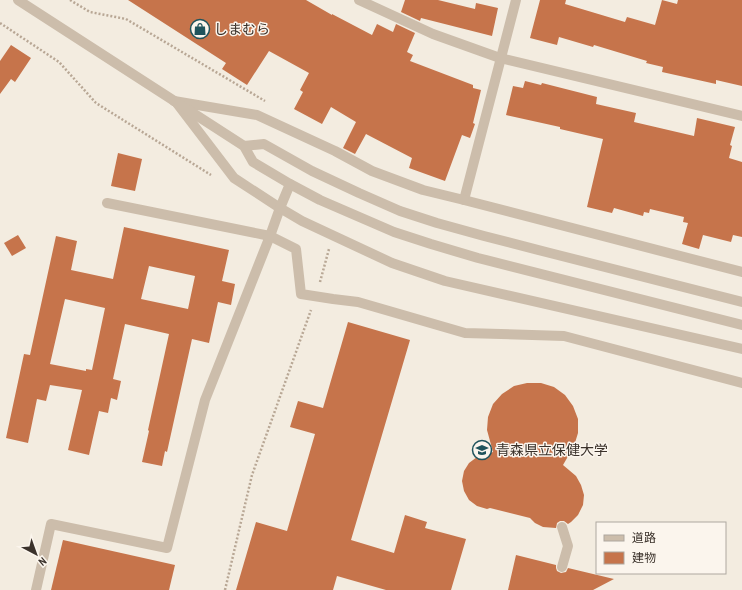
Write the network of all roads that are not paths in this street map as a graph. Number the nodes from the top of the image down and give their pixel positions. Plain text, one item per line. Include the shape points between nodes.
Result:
1 (18, 0) edge
2 (359, 0) edge
3 (516, 0) edge
4 (500, 58) junction
5 (174, 101) junction
6 (742, 116) edge
7 (244, 146) junction
8 (290, 184) junction
9 (464, 200) junction
10 (107, 203) dead end
11 (280, 208) junction
12 (270, 236) junction
13 (742, 272) edge
14 (742, 302) edge
15 (742, 325) edge
16 (742, 349) edge
17 (742, 384) edge
18 (562, 527) dead end
19 (562, 566) dead end
20 (36, 590) edge

1 - 5 street
2 - 4 street via 433,34
3 - 4 street
4 - 6 street
4 - 9 street
5 - 7 street
5 - 9 street via 257,115 336,151 372,171 424,190
5 - 11 street via 234,178
7 - 8 street via 253,162
7 - 14 street via 264,144 331,180 400,210 438,223
8 - 11 street
8 - 15 street via 394,232 438,246
9 - 13 street
10 - 12 street
11 - 12 street
11 - 16 street via 392,263 445,282
12 - 17 street via 296,249 301,294 358,302 466,333 564,336
12 - 20 street via 205,400 167,548 51,524
18 - 19 street via 568,546

